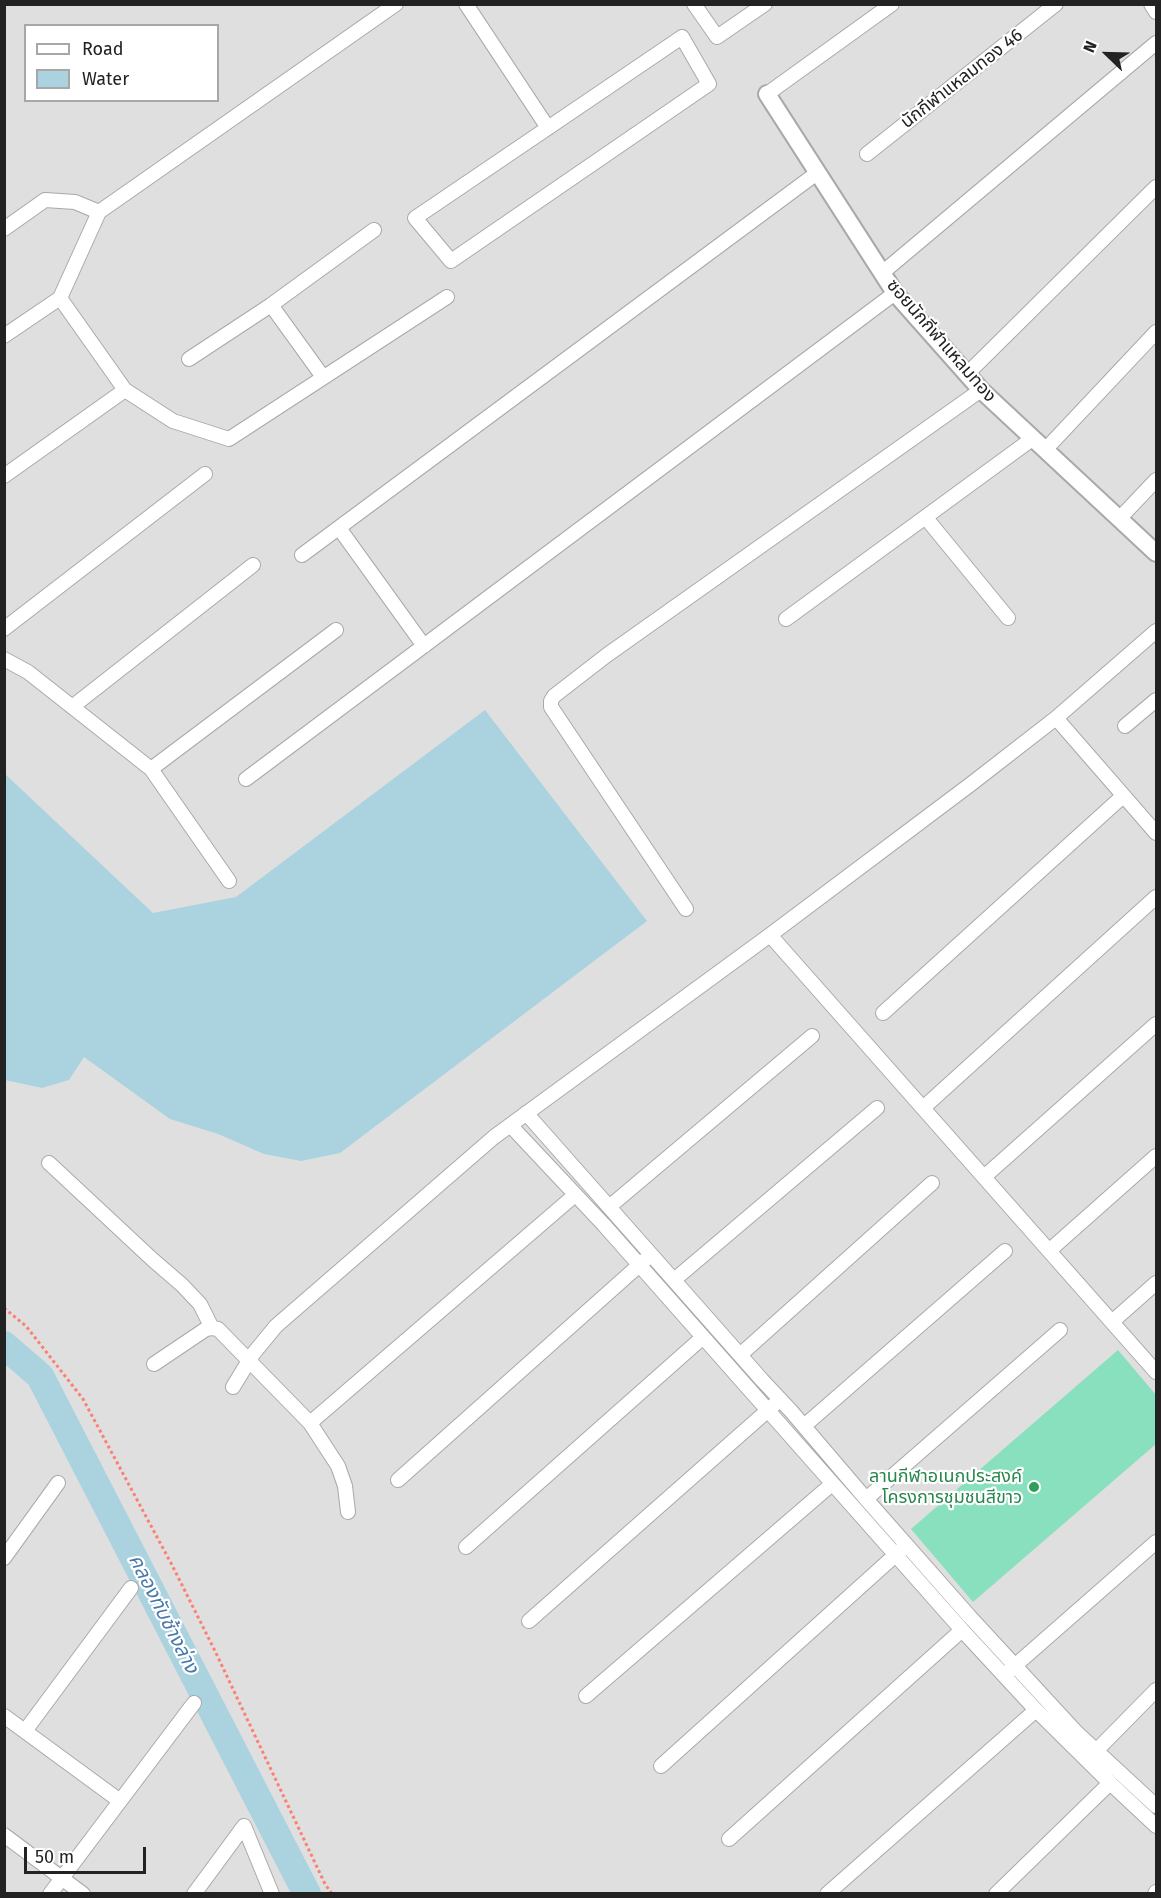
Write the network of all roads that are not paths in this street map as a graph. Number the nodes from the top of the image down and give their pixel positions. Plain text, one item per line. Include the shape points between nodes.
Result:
1 (396, 4) edge
2 (466, 4) edge
3 (694, 4) edge
4 (765, 4) edge
5 (892, 4) edge
6 (1056, 4) edge
7 (1151, 4) edge
8 (1156, 12) edge
9 (1156, 43) edge
10 (767, 94) joint
11 (548, 128) junction
12 (867, 154) dead end
13 (817, 173) junction
14 (1156, 187) edge
15 (99, 212) junction
16 (4, 229) edge
17 (374, 230) dead end
18 (882, 273) junction
19 (895, 293) junction
20 (447, 297) dead end
21 (60, 298) junction
22 (271, 305) junction
23 (1156, 332) edge
24 (4, 336) edge
25 (189, 359) dead end
26 (967, 374) junction
27 (323, 377) junction
28 (125, 390) junction
29 (981, 390) junction
30 (1032, 439) junction
31 (1045, 450) junction
32 (205, 474) dead end
33 (4, 476) edge
34 (1156, 480) edge
35 (926, 518) junction
36 (1119, 519) junction
37 (339, 528) junction
38 (1156, 553) edge
39 (302, 555) dead end
40 (253, 565) dead end
41 (1008, 618) dead end
42 (786, 619) dead end
43 (4, 629) edge
44 (336, 630) dead end
45 (1156, 631) edge
46 (424, 646) junction
47 (4, 659) edge
48 (1156, 700) edge
49 (72, 707) junction
50 (1056, 718) junction
51 (1125, 726) dead end
52 (151, 769) junction
53 (246, 779) dead end
54 (1124, 796) junction
55 (1156, 833) edge
56 (229, 881) dead end
57 (1156, 897) edge
58 (686, 909) dead end
59 (770, 935) junction
60 (883, 1013) dead end
61 (1156, 1024) edge
62 (812, 1036) dead end
63 (876, 1108) dead end
64 (923, 1108) junction
65 (526, 1113) junction
66 (510, 1125) junction
67 (1156, 1156) edge
68 (49, 1163) dead end
69 (984, 1177) junction
70 (932, 1183) dead end
71 (574, 1196) junction
72 (609, 1207) junction
73 (1050, 1250) junction
74 (1005, 1251) dead end
75 (652, 1254) junction
76 (639, 1266) junction
77 (674, 1280) junction
78 (1156, 1283) edge
79 (1113, 1321) junction
80 (212, 1328) junction
81 (1060, 1330) dead end
82 (702, 1338) junction
83 (740, 1355) junction
84 (249, 1361) junction
85 (154, 1364) dead end
86 (1156, 1371) edge
87 (233, 1387) dead end
88 (781, 1399) junction
89 (768, 1410) junction
90 (310, 1423) junction
91 (804, 1426) junction
92 (398, 1480) dead end
93 (58, 1483) dead end
94 (832, 1484) junction
95 (866, 1499) junction
96 (348, 1512) dead end
97 (1156, 1542) edge
98 (907, 1545) junction
99 (466, 1547) dead end
100 (895, 1556) junction
101 (4, 1558) edge
102 (131, 1588) dead end
103 (529, 1621) dead end
104 (962, 1630) junction
105 (1015, 1665) junction
106 (1004, 1675) junction
107 (1156, 1690) edge
108 (586, 1696) dead end
109 (194, 1703) dead end
110 (1036, 1710) junction
111 (4, 1716) edge
112 (25, 1731) junction
113 (1096, 1751) junction
114 (661, 1766) dead end
115 (1110, 1783) junction
116 (120, 1801) junction
117 (1156, 1806) edge
118 (1156, 1826) edge
119 (4, 1835) edge
120 (729, 1839) dead end
121 (62, 1878) junction
122 (50, 1893) edge
123 (83, 1893) edge
124 (194, 1893) edge
125 (272, 1893) edge
126 (827, 1893) edge
127 (996, 1893) edge

1 - 15 street
2 - 11 street
3 - 4 street via 717,37
5 - 10 street
6 - 12 street, นักกีฬาแหลมทอง 46
7 - 8 street
9 - 18 street
10 - 13 street, ซอยนักกีฬาแหลมทอง
11 - 11 street via 415,218 451,261 709,84 682,38
13 - 18 street, ซอยนักกีฬาแหลมทอง
13 - 37 street
14 - 26 street
15 - 16 street via 75,202 45,200
15 - 21 street
17 - 22 street
18 - 19 street, ซอยนักกีฬาแหลมทอง
19 - 26 street, ซอยนักกีฬาแหลมทอง
19 - 46 street
20 - 27 street
21 - 24 street
21 - 28 street
22 - 25 street
22 - 27 street
23 - 31 street
26 - 29 street, ซอยนักกีฬาแหลมทอง
27 - 28 street via 229,439 173,421
28 - 33 street
29 - 30 street, ซอยนักกีฬาแหลมทอง
29 - 58 street via 607,655 550,701
30 - 31 street, ซอยนักกีฬาแหลมทอง
30 - 35 street
31 - 36 street, ซอยนักกีฬาแหลมทอง
32 - 43 street
34 - 36 street
35 - 41 street
35 - 42 street
36 - 38 street, ซอยนักกีฬาแหลมทอง
37 - 39 street
37 - 46 street
40 - 49 street
44 - 52 street
45 - 50 street
46 - 53 street
47 - 49 street via 28,672
48 - 51 street
49 - 52 street
50 - 54 street
50 - 59 street
52 - 56 street
54 - 55 street
54 - 60 street
57 - 64 street
59 - 64 street
59 - 65 street
61 - 69 street
62 - 72 street
63 - 77 street
64 - 69 street
65 - 66 street
65 - 72 street
66 - 71 street
66 - 84 street via 276,1326
67 - 73 street
68 - 80 street via 182,1285 200,1304
69 - 73 street
70 - 83 street
71 - 76 street
71 - 90 street
72 - 75 street
73 - 79 street
74 - 91 street
75 - 76 street
75 - 77 street
76 - 82 street
76 - 92 street
77 - 83 street
78 - 79 street
79 - 86 street
80 - 84 street via 218,1329
80 - 85 street
81 - 95 street
82 - 89 street
82 - 99 street
83 - 88 street
84 - 87 street
84 - 90 street
88 - 89 street
88 - 91 street
89 - 94 street
89 - 103 street
90 - 96 street via 338,1466
91 - 95 street
93 - 101 street
94 - 100 street
94 - 108 street
95 - 98 street
97 - 105 street
98 - 100 street
98 - 105 street
100 - 104 street
100 - 114 street
102 - 112 street
104 - 106 street
104 - 120 street
105 - 106 street
105 - 113 street
106 - 110 street
107 - 113 street
109 - 116 street
110 - 115 street
110 - 126 street
111 - 112 street
112 - 116 street
113 - 117 street
115 - 118 street
115 - 127 street
116 - 121 street
119 - 121 street
121 - 122 street
121 - 123 street
124 - 125 street via 244,1826

